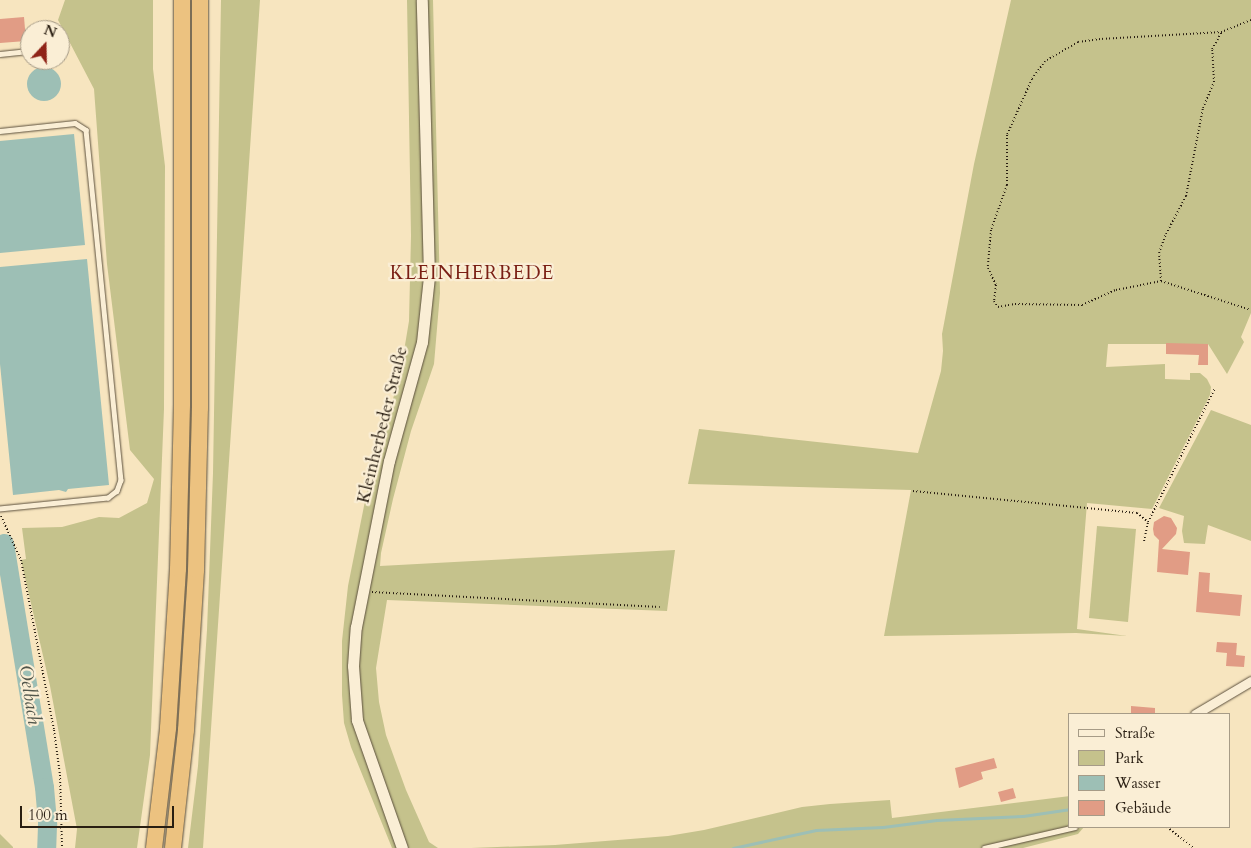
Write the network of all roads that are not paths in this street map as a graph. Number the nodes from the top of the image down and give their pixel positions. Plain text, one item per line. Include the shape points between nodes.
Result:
1 (182, 0) edge
2 (200, 0) edge
3 (204, 0) edge
4 (422, 0) edge
5 (20, 52) edge
6 (200, 53) junction
7 (0, 54) edge
8 (0, 131) edge
9 (0, 510) edge
10 (1251, 681) edge
11 (1197, 713) edge
12 (1071, 828) edge
13 (154, 848) edge
14 (173, 848) edge
15 (402, 848) edge
16 (984, 848) edge

1 - 13 highway via 182,404 178,569 168,728
2 - 6 highway
3 - 6 highway
4 - 15 street, Kleinherbeder Straße via 429,276 422,342 389,461 356,628 353,666 357,720
5 - 7 lane
6 - 14 highway via 200,408 196,570 186,730
8 - 9 lane via 76,124 86,130 121,480 117,491 108,498
10 - 11 street
12 - 16 lane

